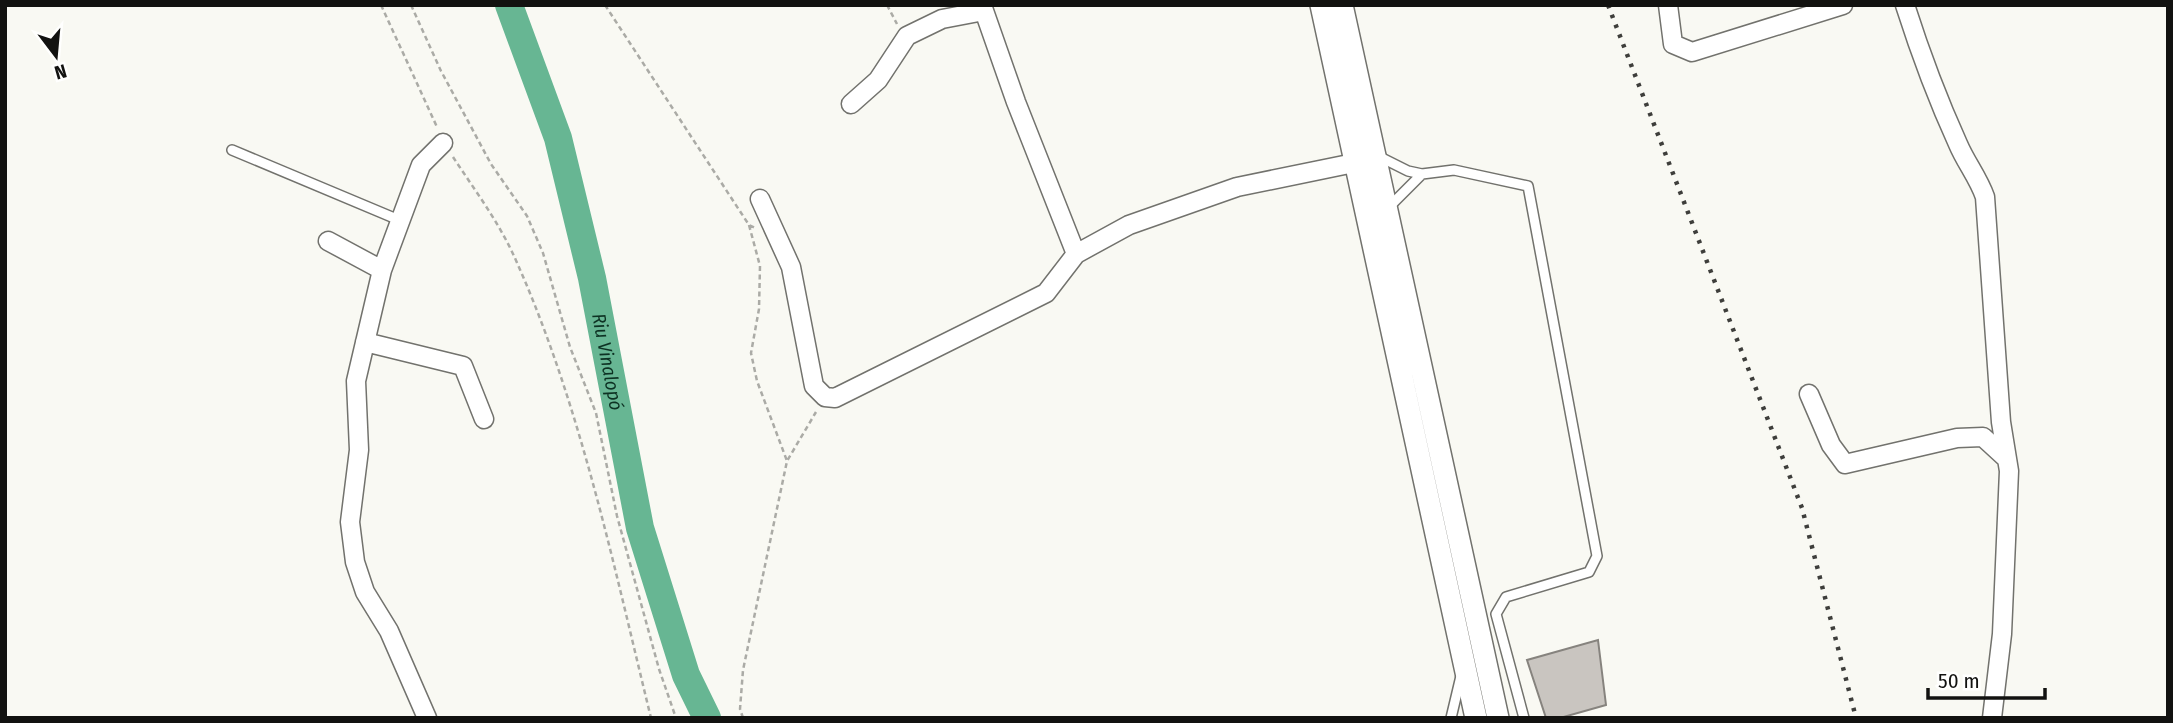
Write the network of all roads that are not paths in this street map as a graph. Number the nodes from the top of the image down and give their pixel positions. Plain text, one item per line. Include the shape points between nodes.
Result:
1 (1321, 5) edge
2 (1342, 5) edge
3 (1668, 5) edge
4 (1843, 5) edge
5 (1905, 5) edge
6 (983, 8) edge
7 (851, 104) dead end
8 (443, 143) road end
9 (232, 150) dead end
10 (1374, 153) junction
11 (1354, 163) junction
12 (1422, 174) junction
13 (760, 199) dead end
14 (1387, 213) junction
15 (399, 219) junction
16 (328, 241) dead end
17 (1076, 254) junction
18 (382, 270) junction
19 (365, 342) junction
20 (1809, 394) dead end
21 (484, 419) dead end
22 (2007, 459) junction
23 (1463, 668) junction
24 (427, 718) edge
25 (1451, 718) edge
26 (1476, 718) edge
27 (1498, 718) edge
28 (1524, 718) edge
29 (1992, 718) edge

1 - 11 street
2 - 10 street
3 - 4 street via 1673,44 1692,52
5 - 22 street via 1931,83 1959,148 1978,174 1985,197
6 - 7 street via 942,19 907,36 878,80
6 - 17 street
8 - 15 street via 421,165
9 - 15 lane
10 - 12 lane
10 - 14 street
11 - 17 street via 1237,187 1129,225
11 - 23 street
12 - 14 lane via 1393,201
12 - 28 lane via 1454,170 1528,186 1597,556 1588,572 1506,597 1496,614
13 - 17 street via 791,267 814,386 825,397 835,398 1046,293
14 - 27 street
15 - 18 street
16 - 18 street
18 - 19 street
19 - 21 street via 463,366
19 - 24 street via 356,381 359,450 350,522 355,562
20 - 22 street via 1831,445 1845,464 1983,437
22 - 29 street via 2002,634
23 - 25 lane
23 - 26 street

